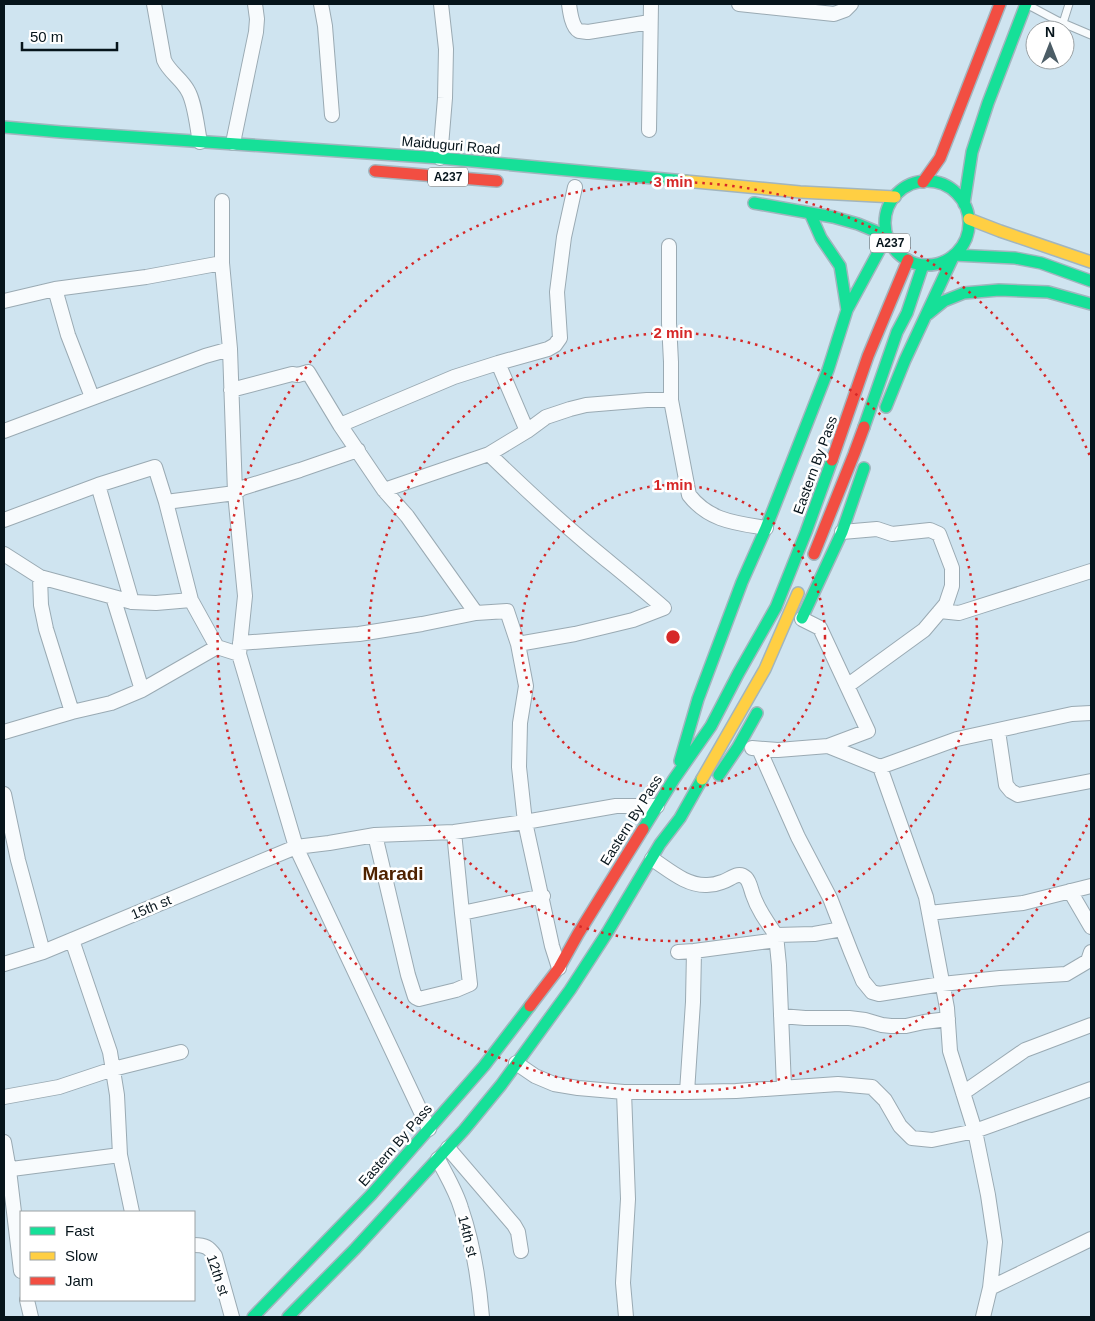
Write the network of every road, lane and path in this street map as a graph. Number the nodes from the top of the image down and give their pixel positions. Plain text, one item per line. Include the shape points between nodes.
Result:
1 (154, 4) edge
2 (255, 4) edge
3 (321, 4) edge
4 (441, 4) edge
5 (569, 4) edge
6 (650, 4) edge
7 (739, 4) edge
8 (851, 4) edge
9 (1000, 4) edge
10 (1026, 4) edge
11 (1069, 4) edge
12 (1057, 20) edge
13 (1064, 20) edge
14 (650, 22) junction
15 (1075, 28) edge
16 (1091, 35) edge
17 (332, 115) dead end
18 (4, 127) edge
19 (649, 130) dead end
20 (200, 142) junction
21 (233, 143) junction
22 (440, 158) junction
23 (360, 170) dead end
24 (506, 181) dead end
25 (923, 182) junction
26 (575, 186) dead end
27 (895, 197) junction
28 (222, 201) dead end
29 (744, 202) dead end
30 (964, 204) junction
31 (810, 213) junction
32 (969, 219) junction
33 (887, 236) junction
34 (669, 246) dead end
35 (954, 255) junction
36 (908, 260) junction
37 (1091, 262) edge
38 (222, 263) junction
39 (924, 265) junction
40 (1091, 282) edge
41 (55, 289) junction
42 (4, 301) edge
43 (1091, 304) edge
44 (847, 310) junction
45 (927, 315) junction
46 (230, 349) junction
47 (498, 363) junction
48 (231, 390) junction
49 (92, 397) junction
50 (671, 400) junction
51 (884, 414) dead end
52 (340, 425) junction
53 (4, 431) edge
54 (528, 431) junction
55 (358, 450) junction
56 (489, 454) junction
57 (867, 460) dead end
58 (98, 485) junction
59 (384, 490) junction
60 (235, 493) junction
61 (166, 502) junction
62 (4, 520) edge
63 (766, 528) junction
64 (842, 532) junction
65 (4, 554) edge
66 (810, 564) dead end
67 (1091, 571) edge
68 (40, 577) junction
69 (803, 582) dead end
70 (113, 597) junction
71 (191, 600) junction
72 (132, 602) junction
73 (940, 611) junction
74 (476, 613) junction
75 (800, 624) joint
76 (518, 644) junction
77 (217, 647) junction
78 (240, 649) junction
79 (847, 686) junction
80 (142, 690) junction
81 (760, 706) dead end
82 (72, 712) junction
83 (1091, 713) edge
84 (998, 731) junction
85 (4, 732) edge
86 (828, 746) junction
87 (738, 747) junction
88 (759, 749) junction
89 (880, 767) junction
90 (674, 779) junction
91 (1091, 781) edge
92 (4, 794) edge
93 (657, 806) junction
94 (680, 818) junction
95 (525, 822) junction
96 (454, 832) junction
97 (375, 835) junction
98 (296, 847) junction
99 (652, 859) junction
100 (1091, 886) edge
101 (1070, 891) junction
102 (543, 896) junction
103 (462, 913) junction
104 (929, 913) junction
105 (1091, 927) edge
106 (842, 929) junction
107 (776, 937) junction
108 (72, 940) junction
109 (694, 951) junction
110 (43, 952) junction
111 (678, 952) dead end
112 (1091, 952) edge
113 (4, 964) edge
114 (559, 968) junction
115 (942, 984) junction
116 (782, 1016) junction
117 (948, 1019) junction
118 (1091, 1025) edge
119 (181, 1052) dead end
120 (516, 1063) junction
121 (112, 1069) junction
122 (784, 1088) junction
123 (1091, 1089) edge
124 (624, 1092) junction
125 (688, 1092) junction
126 (963, 1093) junction
127 (4, 1097) edge
128 (429, 1129) junction
129 (975, 1131) junction
130 (4, 1142) edge
131 (448, 1148) junction
132 (120, 1155) junction
133 (438, 1159) junction
134 (6, 1170) edge
135 (132, 1211) edge
136 (1091, 1239) edge
137 (195, 1245) edge
138 (522, 1251) dead end
139 (20, 1264) edge
140 (990, 1288) junction
141 (27, 1301) edge
142 (31, 1317) edge
143 (232, 1317) edge
144 (253, 1317) edge
145 (288, 1317) edge
146 (482, 1317) edge
147 (626, 1317) edge
148 (983, 1317) edge

1 - 20 street via 164,60 180,78 192,101
2 - 21 street via 256,32
3 - 17 street
4 - 22 street via 446,49
5 - 14 street via 575,27 580,31
6 - 14 street
7 - 8 street via 834,14
9 - 25 main road via 940,158
10 - 12 lane
10 - 30 main road via 972,152
11 - 13 lane
14 - 19 street
15 - 16 lane
18 - 20 main road, Maiduguri Road / A237
20 - 21 main road, Maiduguri Road / A237
21 - 22 main road, Maiduguri Road / A237
22 - 27 main road, Maiduguri Road / A237 via 800,192
23 - 24 main road, A237
25 - 27 main road via 907,187
25 - 30 main road via 947,186
26 - 47 street via 564,237 558,292 560,338 548,349
27 - 33 main road, A237 via 885,220
28 - 38 street
29 - 31 main road, A237
30 - 32 main road
31 - 33 main road, A237 via 833,217
31 - 44 main road via 821,238 840,266
32 - 35 main road via 968,235
32 - 37 main road
33 - 36 main road, A237 via 895,250
33 - 44 main road
34 - 50 street
35 - 39 main road, A237 via 940,263
35 - 40 main road, A237 via 1041,262
35 - 45 main road
36 - 39 main road, A237
36 - 90 main road, Eastern By Pass via 868,356 776,607 711,726
38 - 41 street
38 - 46 street
39 - 66 main road
41 - 42 street
41 - 49 street via 68,335
43 - 45 main road via 1048,292 999,290 964,293 944,301
44 - 63 main road via 828,370
45 - 51 main road
46 - 48 street
46 - 49 street
47 - 52 street via 454,377
47 - 54 street
48 - 52 street via 308,372
48 - 60 street
49 - 53 street
50 - 54 street via 570,409 546,417
50 - 63 street via 689,495 706,512 720,519
52 - 55 street
54 - 56 street
55 - 59 street
55 - 60 street
56 - 59 street
56 - 76 street via 554,515 664,608 633,620
57 - 64 main road
58 - 61 street via 155,467
58 - 62 street
58 - 72 street
59 - 74 street via 407,516
60 - 61 street
60 - 78 street via 245,596
61 - 71 street
63 - 90 main road via 702,690
64 - 73 street via 877,529 892,534 930,530 938,534 952,568 952,586
64 - 75 main road
65 - 68 street
67 - 73 street via 959,613
68 - 70 street
68 - 82 street via 46,629
69 - 94 main road via 765,669
70 - 72 street
70 - 80 street
71 - 72 street
71 - 77 street
73 - 79 street via 924,630
74 - 76 street via 507,610
74 - 78 street via 360,634
75 - 79 street via 820,628
76 - 95 street via 526,686 520,723 519,766
77 - 78 street
77 - 80 street
78 - 98 street
79 - 86 street via 868,731
80 - 82 street via 111,703
81 - 87 main road
82 - 85 street
83 - 84 street via 1072,714
84 - 89 street via 957,739
84 - 91 street via 1006,785 1018,795
86 - 88 street
86 - 89 street
87 - 88 street
87 - 94 main road via 708,792
88 - 106 street
89 - 104 street
90 - 93 main road, Eastern By Pass
92 - 110 street
93 - 95 street, 15th st via 616,806
93 - 114 main road, Eastern By Pass
94 - 99 main road
95 - 96 street, 15th st
95 - 102 street
96 - 97 street, 15th st
96 - 103 street
97 - 98 street, 15th st
97 - 103 street via 415,997 426,998 470,984
98 - 108 street, 15th st
98 - 128 street
99 - 107 street via 696,884 708,885 744,876 759,911
99 - 120 main road via 570,990
100 - 101 street
101 - 104 street via 1024,902
101 - 105 street
102 - 103 street
102 - 114 street
104 - 115 street
106 - 107 street
106 - 115 street via 863,982 872,992 879,994
107 - 109 street
107 - 116 street
108 - 110 street, 15th st
108 - 121 street via 110,1052
109 - 111 street
109 - 125 street
110 - 113 street, 15th st
112 - 115 street via 1088,961 1066,974
114 - 128 main road, Eastern By Pass via 484,1066
115 - 117 street
116 - 117 street via 849,1018 891,1026
116 - 122 street
117 - 126 street via 950,1051
118 - 126 street via 1025,1050
119 - 121 street
120 - 124 street via 554,1084
120 - 131 main road
121 - 127 street via 59,1087
121 - 132 street via 118,1095
122 - 125 street
122 - 129 street via 838,1084 872,1087 912,1138 932,1140
123 - 129 street
124 - 125 street
124 - 147 street via 628,1199 623,1283
126 - 129 street
128 - 144 main road, Eastern By Pass via 372,1195
129 - 140 street via 995,1242
130 - 134 street
131 - 133 main road
131 - 138 street via 514,1225
132 - 134 street
132 - 135 street
133 - 145 main road
133 - 146 street, 14th st via 461,1207 473,1253
134 - 139 street
136 - 140 street
137 - 143 street, 12th st via 209,1248 215,1256
140 - 148 street
141 - 142 street

